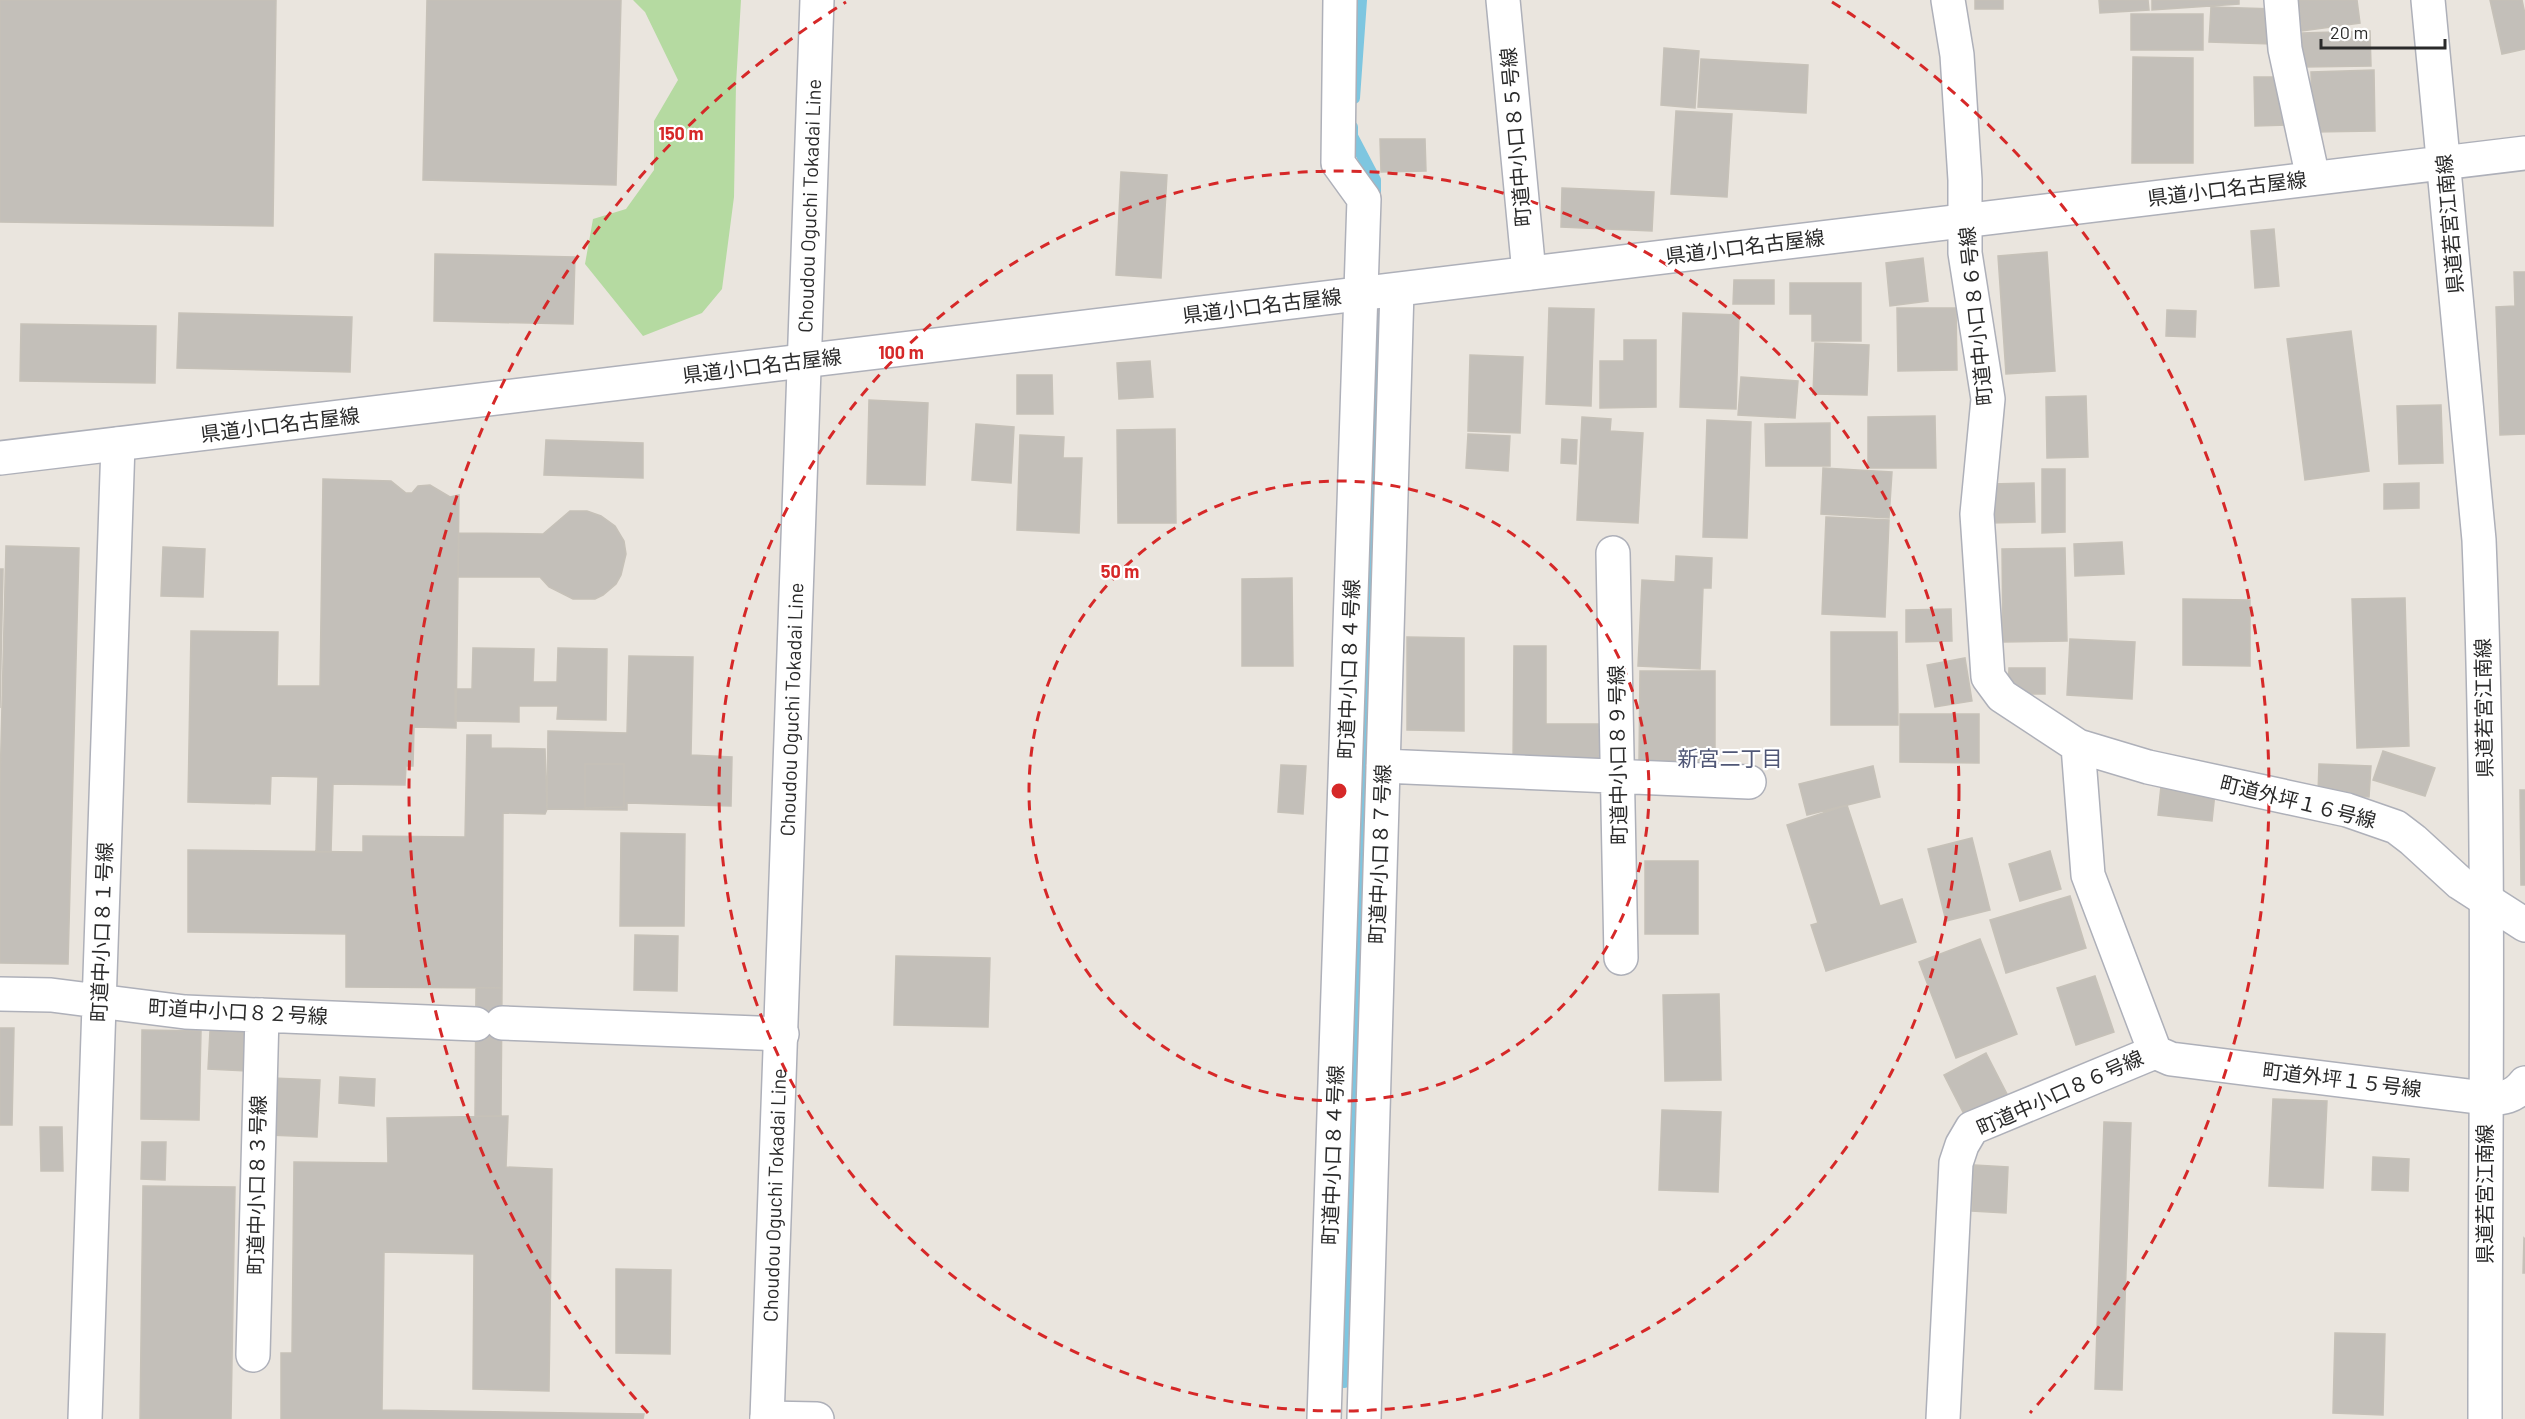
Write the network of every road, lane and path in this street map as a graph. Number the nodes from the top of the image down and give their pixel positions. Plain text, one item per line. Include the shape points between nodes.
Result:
1 (817, 0) edge
2 (1340, 0) edge
3 (1503, 0) edge
4 (1948, 0) edge
5 (2281, 0) edge
6 (2428, 0) edge
7 (2525, 153) edge
8 (2445, 163) junction
9 (2313, 178) junction
10 (1965, 221) junction
11 (1529, 273) junction
12 (1397, 290) junction
13 (1362, 294) junction
14 (804, 361) junction
15 (118, 444) junction
16 (0, 459) edge
17 (1613, 553) dead end
18 (2078, 746) junction
19 (1383, 766) junction
20 (1619, 776) junction
21 (1749, 782) dead end
22 (2487, 901) junction
23 (2525, 925) edge
24 (1621, 958) dead end
25 (0, 993) edge
26 (100, 1001) junction
27 (262, 1015) junction
28 (782, 1034) junction
29 (2155, 1052) junction
30 (2525, 1083) edge
31 (2485, 1098) junction
32 (253, 1355) dead end
33 (767, 1418) edge
34 (85, 1419) edge
35 (818, 1419) edge
36 (1324, 1419) edge
37 (1364, 1419) edge
38 (1943, 1419) edge
39 (2486, 1419) edge

1 - 14 street, Choudou Oguchi Tokadai Line
2 - 13 street, 町道中小口８４号線 via 1338,163 1364,199
3 - 11 street, 町道中小口８５号線
4 - 10 street, 町道中小口８６号線 via 1957,55
5 - 9 street via 2285,49
6 - 8 street, 県道若宮江南線
7 - 8 street, 県道小口名古屋線
8 - 9 street, 県道小口名古屋線
8 - 22 street, 県道若宮江南線 via 2479,540
9 - 10 street, 県道小口名古屋線
10 - 11 street, 県道小口名古屋線
10 - 18 street, 町道中小口８６号線 via 1965,253 1988,399 1977,514 1988,676 2002,696
11 - 12 street, 県道小口名古屋線
12 - 13 street, 県道小口名古屋線
12 - 19 street, 町道中小口８７号線
13 - 14 street, 県道小口名古屋線
13 - 36 street, 町道中小口８４号線
14 - 15 street, 県道小口名古屋線
14 - 28 street, Choudou Oguchi Tokadai Line
15 - 16 street, 県道小口名古屋線
15 - 26 street, 町道中小口８１号線
17 - 20 street, 町道中小口８９号線
18 - 22 street, 町道外坪１６号線 via 2148,767 2347,810 2396,827 2460,883
18 - 29 street, 町道中小口８６号線 via 2088,875
19 - 20 street
19 - 37 street, 町道中小口８７号線
20 - 21 street
20 - 24 street, 町道中小口８９号線
22 - 23 street, 町道外坪１６号線
22 - 31 street, 県道若宮江南線
25 - 26 street, 町道中小口８２号線
26 - 27 street, 町道中小口８２号線 via 185,1012
26 - 34 street, 町道中小口８１号線
27 - 28 street, 町道中小口８２号線
27 - 32 street, 町道中小口８３号線
28 - 33 street, Choudou Oguchi Tokadai Line
29 - 31 street, 町道外坪１５号線 via 2171,1059
29 - 38 street, 町道中小口８６号線 via 1972,1128 1962,1145 1956,1163
30 - 31 street, 町道外坪１５号線 via 2518,1092 2503,1099
31 - 39 street, 県道若宮江南線
33 - 35 street

